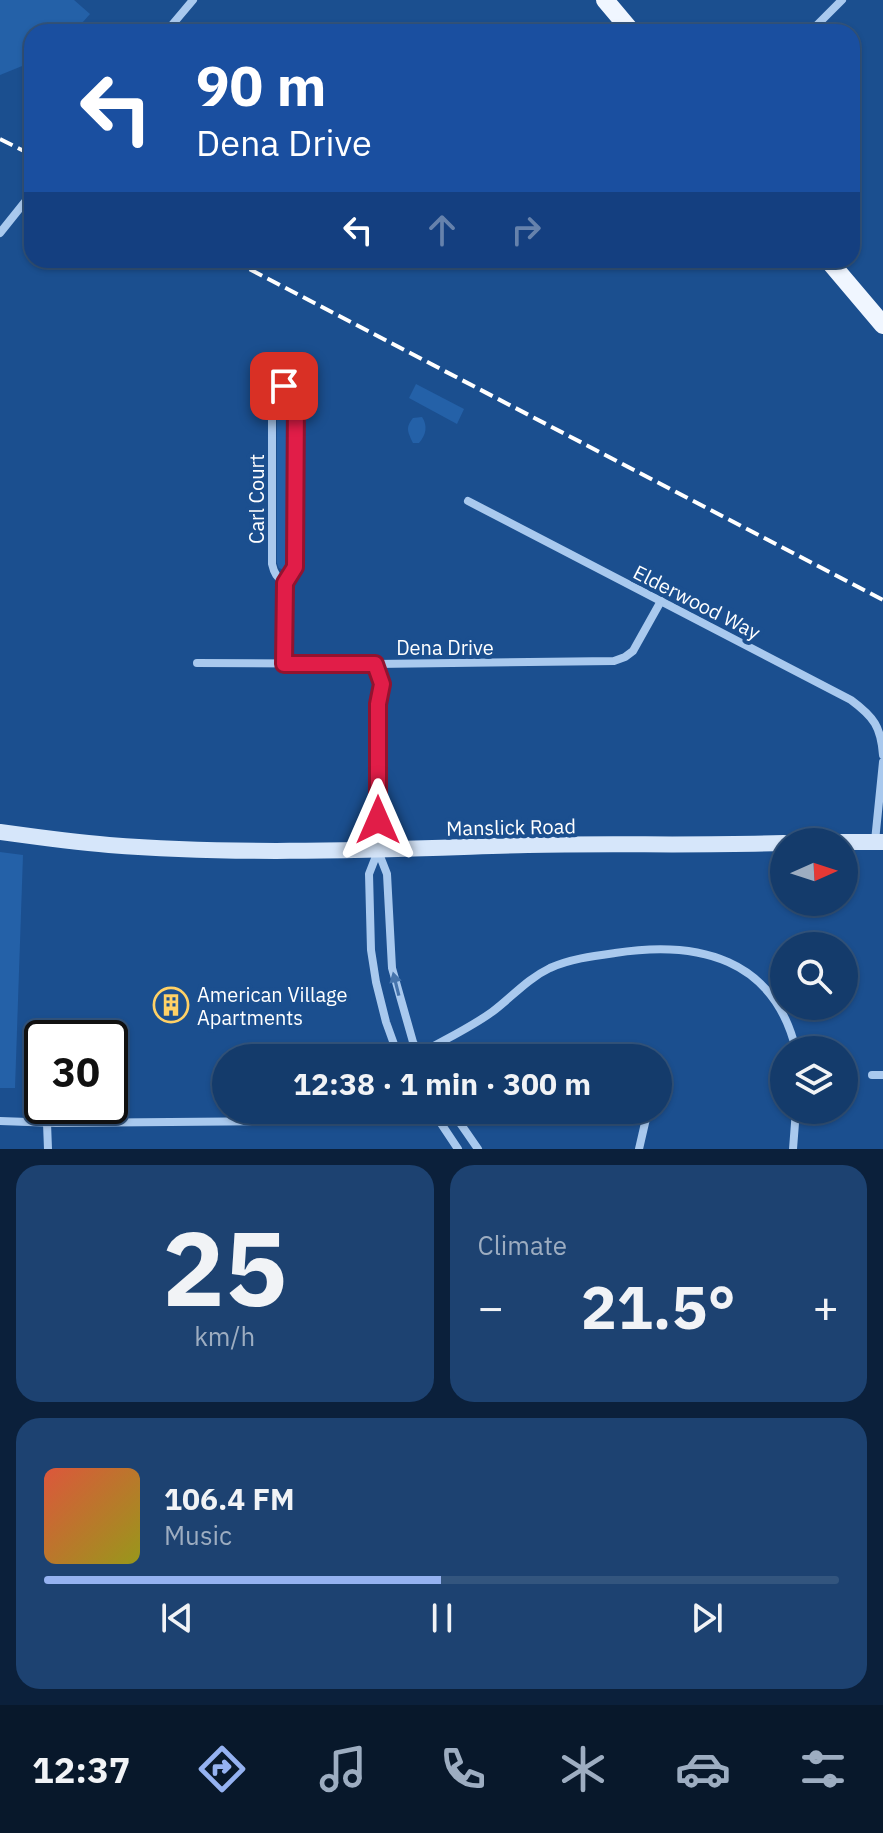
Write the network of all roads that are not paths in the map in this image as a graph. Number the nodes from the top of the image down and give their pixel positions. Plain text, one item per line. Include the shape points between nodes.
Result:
1 (193, 0) edge
2 (605, 0) edge
3 (842, 0) edge
4 (173, 24) edge
5 (625, 24) edge
6 (818, 24) edge
7 (24, 203) edge
8 (0, 233) edge
9 (835, 268) edge
10 (883, 325) edge
11 (468, 501) dead end
12 (285, 583) junction
13 (661, 601) junction
14 (197, 663) dead end
15 (284, 664) junction
16 (375, 664) junction
17 (883, 755) edge
18 (883, 762) edge
19 (0, 832) edge
20 (858, 841) edge
21 (879, 841) edge
22 (770, 843) edge
23 (378, 851) junction
24 (791, 1036) edge
25 (394, 1044) edge
26 (413, 1044) edge
27 (440, 1044) edge
28 (872, 1075) dead end
29 (883, 1075) edge
30 (0, 1121) edge
31 (24, 1122) edge
32 (128, 1122) edge
33 (212, 1122) edge
34 (47, 1124) edge
35 (441, 1124) edge
36 (461, 1124) edge
37 (645, 1124) edge
38 (795, 1124) edge
39 (48, 1149) edge
40 (458, 1149) edge
41 (478, 1149) edge
42 (639, 1149) edge
43 (793, 1149) edge

1 - 4 street
2 - 5 main road
3 - 6 street
7 - 8 street
9 - 10 main road
11 - 13 street, Elderwood Way
12 - 12 street, Carl Court via 295,567 296,397 289,386 272,393 272,564
12 - 15 street, Carl Court
13 - 16 street, Dena Drive via 633,651 614,661
13 - 17 street, Elderwood Way via 851,700 875,723
14 - 15 street, Dena Drive
15 - 16 street, Dena Drive
16 - 23 street via 382,684
18 - 21 street
19 - 23 main road, Manslick Road via 142,847
20 - 21 main road
22 - 23 main road, Manslick Road
23 - 25 street via 369,874 371,950
26 -> 23 street via 392,968 387,874
24 - 27 street via 774,1000 746,972 714,955 674,949 631,950 554,967
28 - 29 street
30 - 31 street
32 - 33 street
34 - 39 street
35 - 40 street
36 - 41 street
37 - 42 street
38 - 43 street

